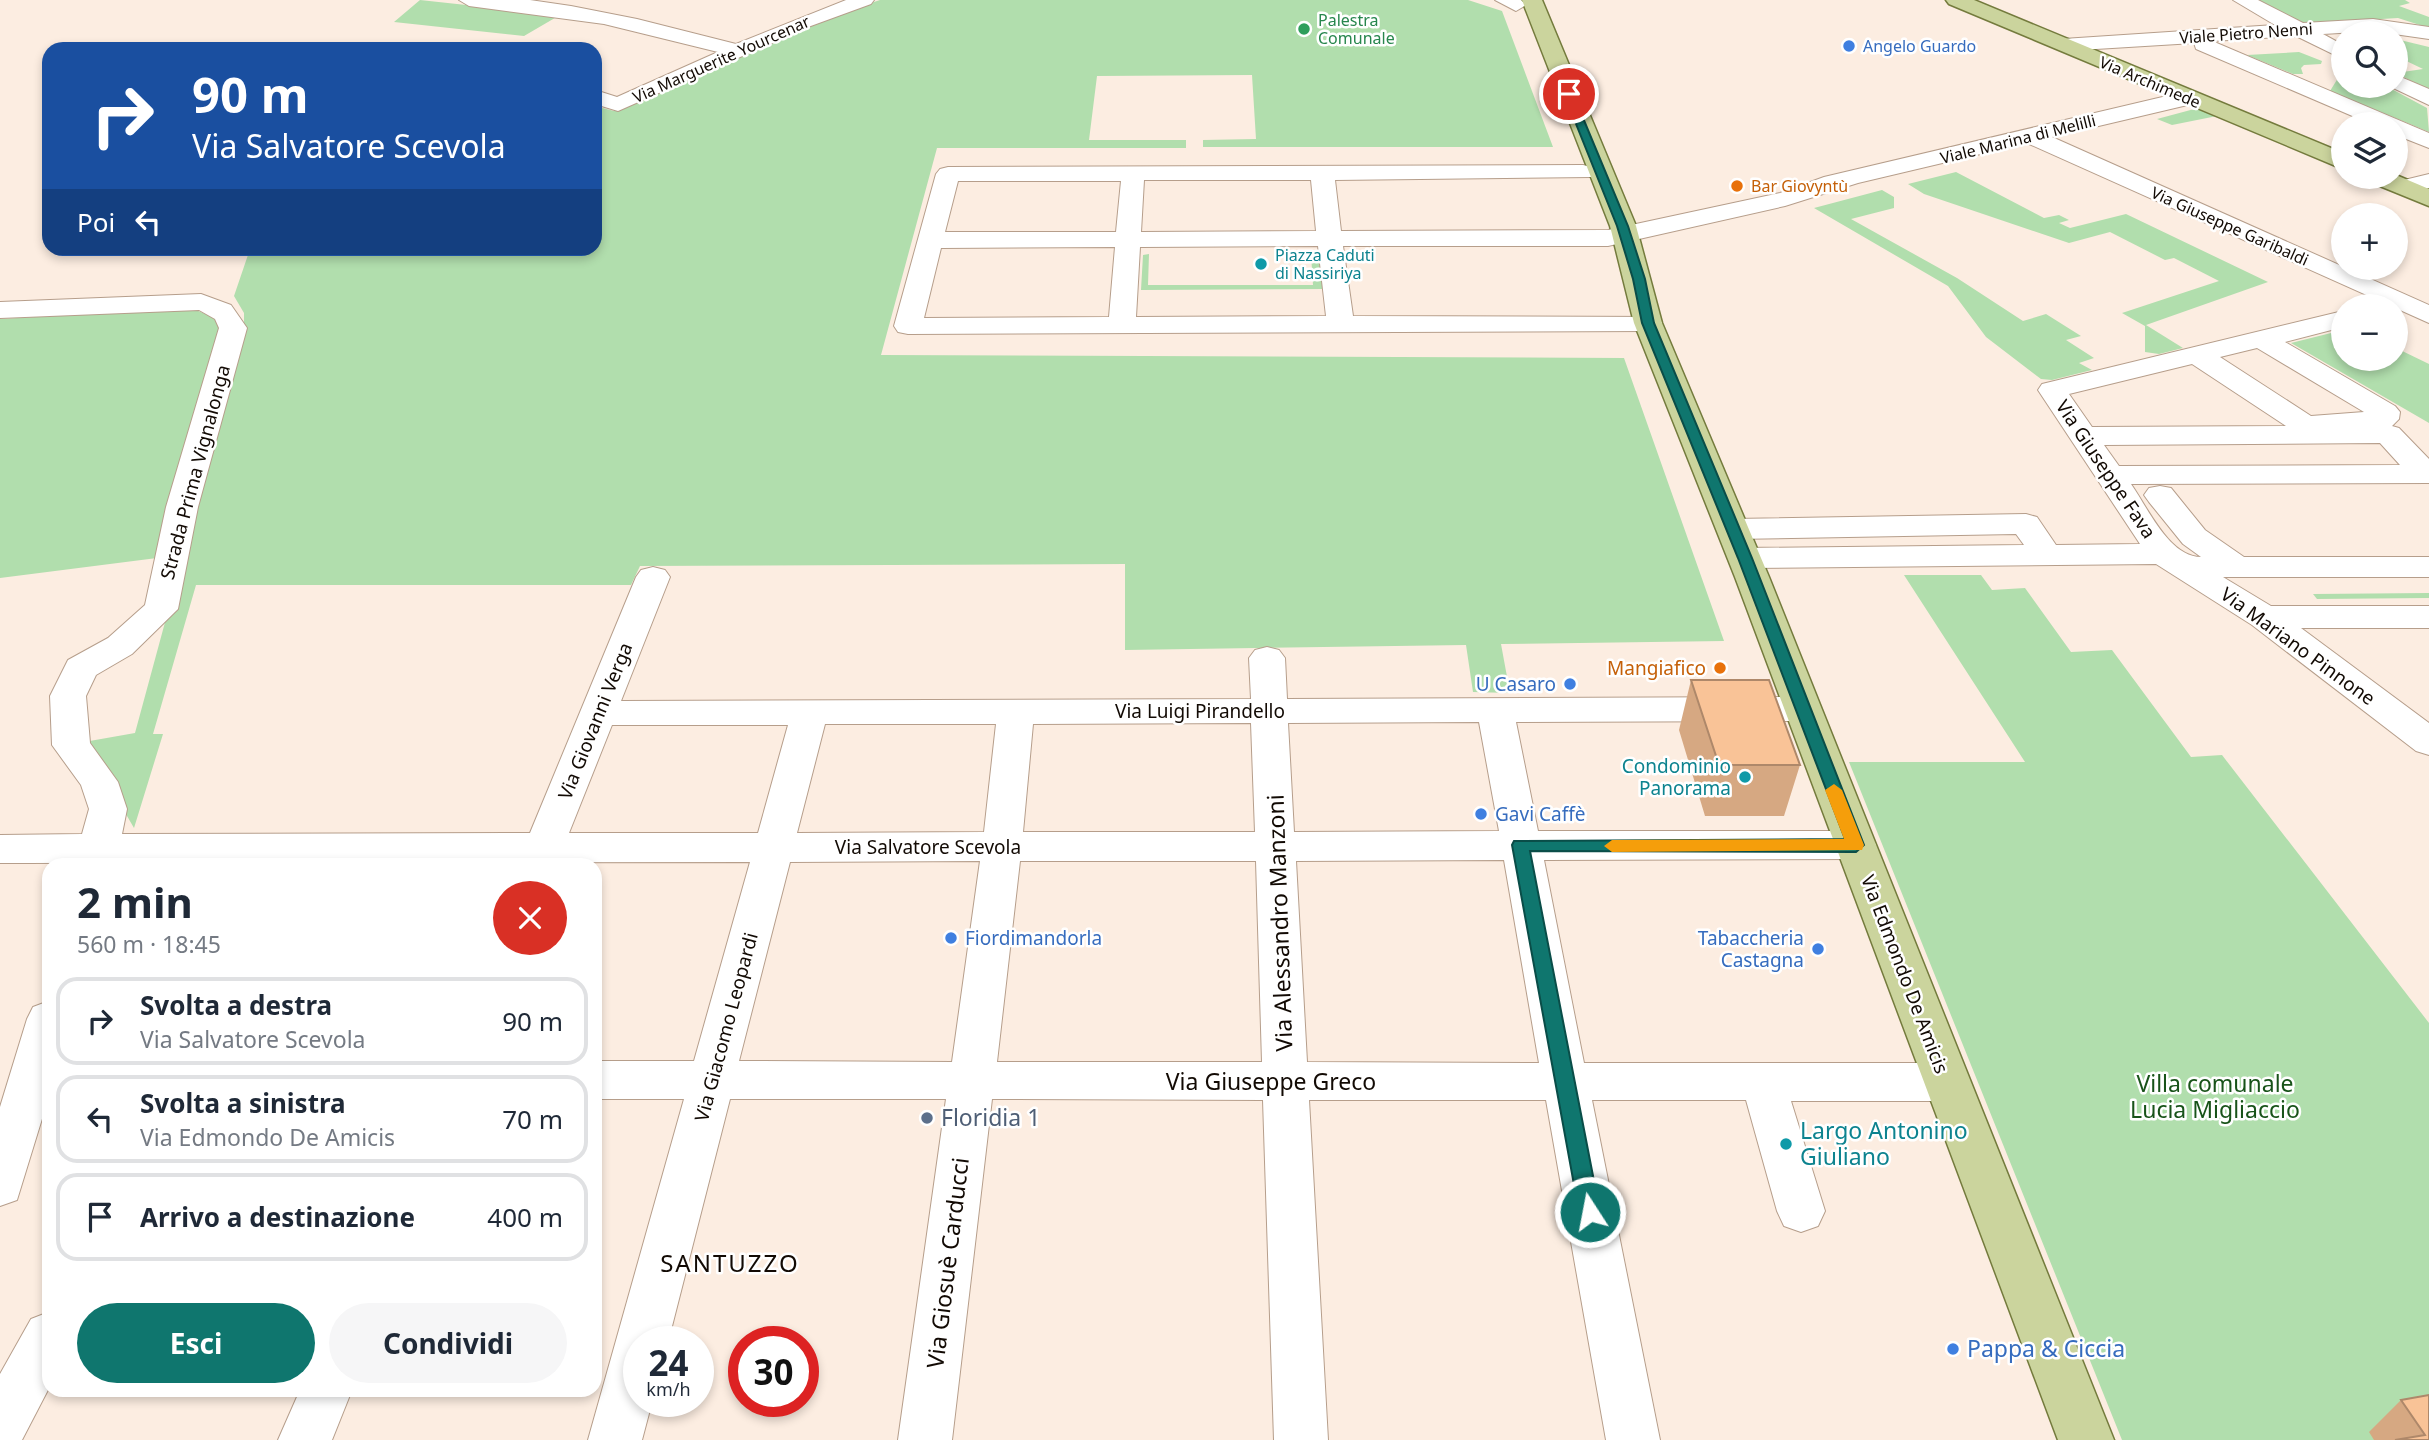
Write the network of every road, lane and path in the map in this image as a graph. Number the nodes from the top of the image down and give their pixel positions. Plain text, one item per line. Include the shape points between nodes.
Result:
1 (469, 0) edge
2 (863, 0) edge
3 (1956, 0) edge
4 (2243, 0) edge
5 (1516, 1) edge
6 (833, 4) edge
7 (2307, 34) junction
8 (2331, 34) edge
9 (2331, 35) edge
10 (2203, 45) junction
11 (2331, 47) edge
12 (2072, 49) junction
13 (736, 51) junction
14 (2408, 87) edge
15 (2188, 98) junction
16 (2429, 98) edge
17 (602, 99) edge
18 (2362, 112) edge
19 (2408, 132) edge
20 (2031, 136) junction
21 (2429, 141) edge
22 (2331, 157) edge
23 (1583, 172) junction
24 (1322, 173) junction
25 (1133, 174) junction
26 (1848, 180) junction
27 (2429, 181) edge
28 (2408, 186) edge
29 (2408, 189) edge
30 (2429, 198) edge
31 (1615, 231) junction
32 (1330, 243) junction
33 (929, 244) junction
34 (1128, 244) junction
35 (2409, 302) edge
36 (0, 310) edge
37 (2429, 315) edge
38 (1646, 318) junction
39 (2331, 322) edge
40 (1339, 324) junction
41 (1122, 325) junction
42 (2262, 340) junction
43 (2197, 355) junction
44 (2083, 436) junction
45 (2117, 436) junction
46 (2109, 475) junction
47 (2153, 485) junction
48 (1739, 544) junction
49 (2173, 560) junction
50 (2429, 566) edge
51 (2236, 567) junction
52 (653, 577) dead end
53 (2264, 617) junction
54 (2429, 617) edge
55 (1267, 658) dead end
56 (1495, 708) junction
57 (1801, 709) junction
58 (1272, 710) junction
59 (810, 712) junction
60 (1016, 712) junction
61 (598, 713) junction
62 (2429, 742) edge
63 (1521, 845) junction
64 (1856, 845) junction
65 (774, 846) junction
66 (1277, 846) junction
67 (1002, 847) junction
68 (0, 849) edge
69 (540, 856) edge
70 (97, 857) edge
71 (311, 857) edge
72 (42, 1037) edge
73 (602, 1080) edge
74 (712, 1080) junction
75 (26, 1081) edge
76 (971, 1082) junction
77 (1286, 1082) junction
78 (1565, 1082) junction
79 (1763, 1082) junction
80 (1947, 1082) junction
81 (0, 1185) edge
82 (1801, 1211) dead end
83 (646, 1326) edge
84 (42, 1349) edge
85 (323, 1397) edge
86 (623, 1411) edge
87 (0, 1427) edge
88 (305, 1440) edge
89 (615, 1440) edge
90 (925, 1440) edge
91 (1301, 1440) edge
92 (1633, 1440) edge
93 (2086, 1440) edge

1 - 13 street via 600,17
2 - 6 street, Via Marguerite Yourcenar
3 - 12 main road, Via Archimede
4 - 7 street
5 - 23 main road, Via Edmondo De Amicis via 1525,14
5 - 31 main road, Via Edmondo De Amicis
6 - 13 street, Via Marguerite Yourcenar
7 - 8 street, Viale Pietro Nenni
7 - 9 street, Viale Pietro Nenni
7 - 10 street, Viale Pietro Nenni
7 - 11 street
7 - 12 street, Viale Pietro Nenni
10 - 12 street, Viale Pietro Nenni
10 - 18 street
12 - 15 main road, Via Archimede
13 - 17 street, Via Marguerite Yourcenar via 618,104
14 - 16 street
15 - 20 street, Viale Marina di Melilli
15 - 22 main road, Via Archimede
19 - 21 street
20 - 26 street, Viale Marina di Melilli
20 - 35 street, Via Giuseppe Garibaldi
23 - 24 street
23 - 31 main road, Via Edmondo De Amicis
24 - 25 street
24 - 32 street
25 - 33 street via 948,174
25 - 34 street
26 - 31 street, Viale Marina di Melilli via 1673,213
26 - 31 street, Viale Marina di Melilli via 1786,199
27 - 28 street
29 - 30 main road
31 - 32 street
31 - 38 main road, Via Edmondo De Amicis via 1625,282
32 - 34 street
32 - 40 street
33 - 34 street
33 - 41 street via 908,326
34 - 41 street
35 - 37 street, Via Giuseppe Garibaldi
36 - 70 street, Strada Prima Vignalonga via 201,302 220,308 233,328 182,507 161,609 120,646 81,668 68,696 71,745 99,782 108,809
38 - 40 street
38 - 48 main road, Via Edmondo De Amicis
39 - 42 street, Via Giuseppe Fava
40 - 41 street
42 - 43 street, Via Giuseppe Fava
42 - 43 street via 2385,412 2384,419 2303,424
43 - 44 street, Via Giuseppe Fava via 2052,390
44 - 45 street
44 - 46 street, Via Giuseppe Fava
45 - 47 street
45 - 47 street via 2388,434 2426,474
46 - 47 street
46 - 49 street, Via Giuseppe Fava
47 - 51 street via 2194,537
48 - 49 street, Via Giuseppe Fava via 2026,524 2046,555
48 - 57 main road, Via Edmondo De Amicis
49 - 51 street
49 - 53 street, Via Mariano Pinnone
50 - 51 street
52 - 61 street, Via Giovanni Verga
53 - 54 street
53 - 62 street, Via Mariano Pinnone
55 - 58 street, Via Alessandro Manzoni
56 - 57 street, Via Luigi Pirandello
56 - 58 street, Via Luigi Pirandello
56 - 63 street
57 - 64 main road, Via Edmondo De Amicis
58 - 60 street, Via Luigi Pirandello
58 - 66 street, Via Alessandro Manzoni
59 - 60 street, Via Luigi Pirandello
59 - 61 street, Via Luigi Pirandello
59 - 65 street, Via Giacomo Leopardi
60 - 67 street, Via Giosuè Carducci
61 - 69 street, Via Giovanni Verga
63 - 64 street, Via Salvatore Scevola
63 - 66 street, Via Salvatore Scevola
63 - 78 street
64 - 80 main road, Via Edmondo De Amicis
65 - 67 street, Via Salvatore Scevola
65 - 69 street, Via Salvatore Scevola
65 - 74 street, Via Giacomo Leopardi
66 - 67 street, Via Salvatore Scevola
66 - 77 street, Via Alessandro Manzoni
67 - 76 street, Via Giosuè Carducci
68 - 70 street, Via Salvatore Scevola
69 - 71 street, Via Salvatore Scevola
70 - 71 street, Via Salvatore Scevola
72 - 75 street
73 - 74 street, Via Giuseppe Greco
74 - 76 street, Via Giuseppe Greco
74 - 83 street, Via Giacomo Leopardi
75 - 81 street
76 - 77 street, Via Giuseppe Greco
76 - 90 street, Via Giosuè Carducci
77 - 78 street, Via Giuseppe Greco
77 - 91 street, Via Alessandro Manzoni
78 - 79 street, Via Giuseppe Greco
78 - 92 street
79 - 80 street, Via Giuseppe Greco
79 - 82 street
80 - 93 main road, Via Edmondo De Amicis
84 - 87 street
85 - 88 street
86 - 89 street

